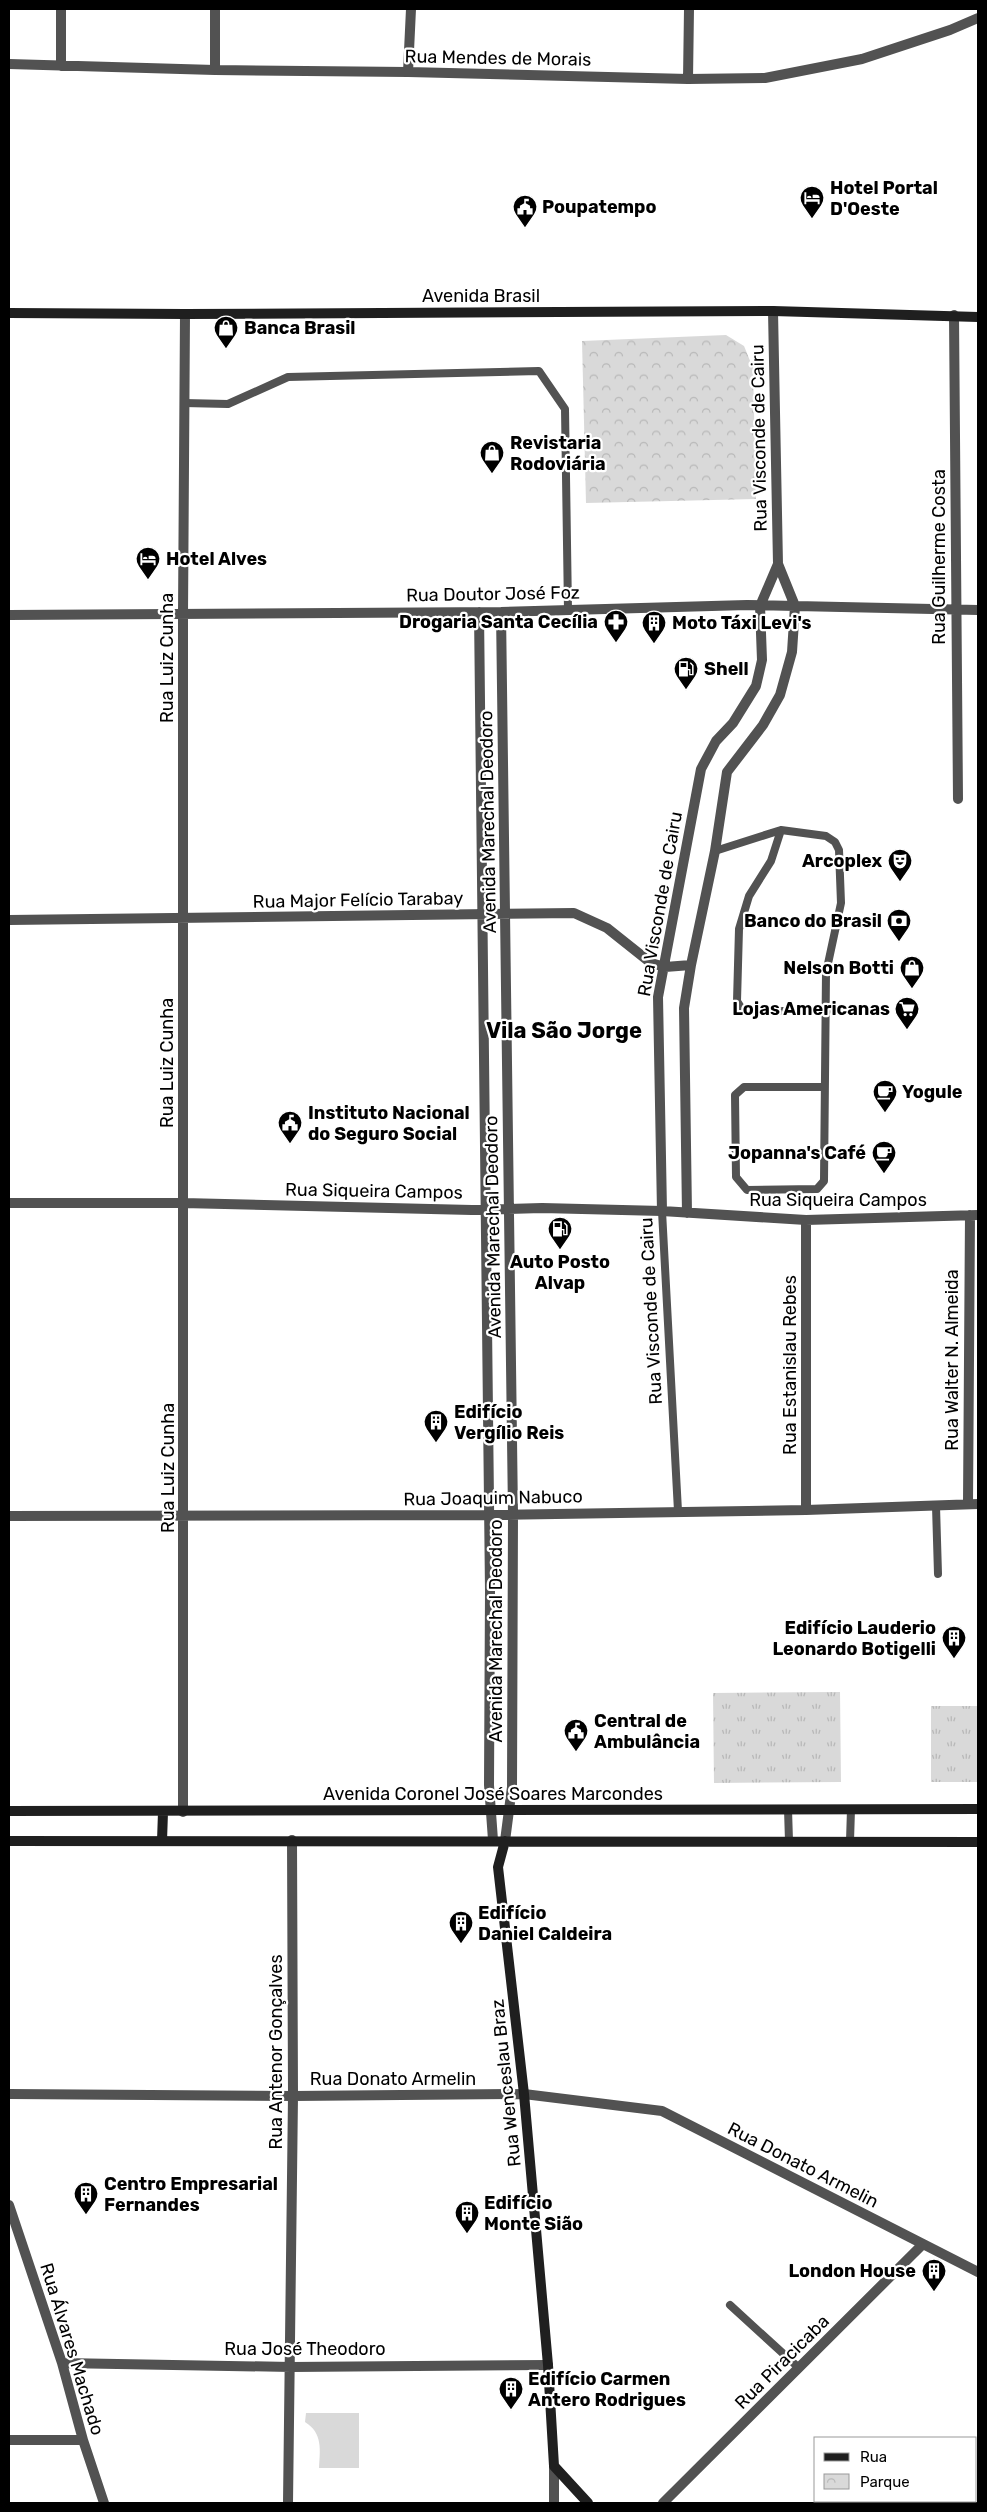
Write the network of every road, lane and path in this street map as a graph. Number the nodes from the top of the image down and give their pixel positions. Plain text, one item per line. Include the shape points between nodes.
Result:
1 (61, 9) edge
2 (215, 9) edge
3 (411, 9) edge
4 (689, 9) edge
5 (978, 18) edge
6 (9, 64) edge
7 (61, 66) junction
8 (215, 70) junction
9 (408, 72) junction
10 (688, 79) junction
11 (773, 310) junction
12 (978, 311) edge
13 (9, 313) edge
14 (185, 314) junction
15 (954, 315) junction
16 (978, 317) edge
17 (184, 402) junction
18 (778, 564) junction
19 (760, 606) junction
20 (794, 606) junction
21 (568, 610) junction
22 (956, 610) junction
23 (978, 610) edge
24 (479, 612) junction
25 (501, 612) junction
26 (183, 614) junction
27 (9, 615) edge
28 (958, 799) dead end
29 (781, 830) junction
30 (715, 851) junction
31 (482, 915) junction
32 (505, 915) junction
33 (183, 919) junction
34 (9, 920) edge
35 (690, 965) junction
36 (664, 966) junction
37 (827, 1011) junction
38 (824, 1087) junction
39 (9, 1202) edge
40 (183, 1203) junction
41 (509, 1208) junction
42 (486, 1210) junction
43 (662, 1211) junction
44 (687, 1212) junction
45 (974, 1215) edge
46 (806, 1220) junction
47 (973, 1504) edge
48 (936, 1506) junction
49 (806, 1510) junction
50 (678, 1511) junction
51 (184, 1514) junction
52 (513, 1514) junction
53 (489, 1515) junction
54 (9, 1516) edge
55 (938, 1574) dead end
56 (788, 1809) junction
57 (851, 1809) junction
58 (978, 1810) edge
59 (9, 1811) edge
60 (490, 1811) junction
61 (510, 1811) junction
62 (163, 1812) junction
63 (183, 1812) junction
64 (292, 1840) junction
65 (493, 1840) junction
66 (505, 1840) junction
67 (9, 1841) edge
68 (162, 1841) junction
69 (789, 1841) junction
70 (850, 1841) junction
71 (978, 1842) edge
72 (9, 2094) edge
73 (524, 2094) junction
74 (293, 2096) junction
75 (9, 2205) edge
76 (924, 2244) junction
77 (978, 2272) edge
78 (730, 2304) dead end
79 (62, 2363) junction
80 (548, 2365) junction
81 (291, 2367) junction
82 (799, 2368) junction
83 (9, 2440) edge
84 (83, 2440) junction
85 (554, 2466) junction
86 (104, 2503) edge
87 (288, 2503) edge
88 (554, 2503) edge
89 (588, 2503) edge
90 (663, 2503) edge

1 - 7 street
2 - 8 street
3 - 9 street
4 - 10 street
5 - 10 street, Rua Mendes de Morais via 862,59 765,78
6 - 7 street, Rua Mendes de Morais
7 - 8 street, Rua Mendes de Morais
8 - 9 street, Rua Mendes de Morais
9 - 10 street, Rua Mendes de Morais
11 - 14 main road, Avenida Brasil
11 - 15 main road, Avenida Brasil
11 - 18 street, Rua Visconde de Cairu
12 - 15 main road
13 - 14 main road, Avenida Brasil
14 - 17 street, Rua Luiz Cunha
15 - 16 main road
15 - 22 street, Rua Guilherme Costa
17 - 21 lane via 228,404 288,377 539,370 565,409
17 - 26 street, Rua Luiz Cunha
18 - 19 street, Rua Visconde de Cairu
18 - 20 street, Rua Visconde de Cairu
19 - 20 street, Rua Doutor José Foz
19 - 21 street, Rua Doutor José Foz
19 - 36 street, Rua Visconde de Cairu via 762,660 756,686 733,723 716,741 701,769
20 - 22 street, Rua Doutor José Foz
20 - 30 street, Rua Visconde de Cairu via 792,652 780,696 763,725 727,772
21 - 25 street, Rua Doutor José Foz
22 - 23 street, Rua Doutor José Foz
22 - 28 street, Rua Guilherme Costa
24 - 25 street, Rua Doutor José Foz
24 - 26 street, Rua Doutor José Foz
24 - 31 street, Avenida Marechal Deodoro
25 - 32 street, Avenida Marechal Deodoro
26 - 27 street, Rua Doutor José Foz
26 - 33 street, Rua Luiz Cunha
29 - 30 lane
29 - 37 lane via 826,836 835,842 839,850 841,904 826,973
29 - 37 lane via 771,861 749,896 739,929 737,1001 742,1009 748,1011
30 - 35 street, Rua Visconde de Cairu
31 - 32 street, Rua Major Felício Tarabay
31 - 33 street, Rua Major Felício Tarabay
31 - 42 street, Avenida Marechal Deodoro
32 - 36 street, Rua Major Felício Tarabay via 574,913 607,928 652,963
32 - 41 street, Avenida Marechal Deodoro
33 - 34 street, Rua Major Felício Tarabay
33 - 40 street, Rua Luiz Cunha
35 - 36 street, Rua Major Felício Tarabay
35 - 44 street, Rua Visconde de Cairu via 684,1008
36 - 43 street, Rua Visconde de Cairu via 658,997
37 - 38 lane
38 - 38 lane via 822,1185 817,1189 747,1190 736,1177 735,1095 744,1087
39 - 40 street, Rua Siqueira Campos
40 - 42 street, Rua Siqueira Campos
40 - 51 street, Rua Luiz Cunha
41 - 42 street, Rua Siqueira Campos
41 - 43 street, Rua Siqueira Campos
41 - 52 street, Avenida Marechal Deodoro
42 - 53 street, Avenida Marechal Deodoro
43 - 44 street, Rua Siqueira Campos
43 - 50 lane, Rua Visconde de Cairu
44 - 46 street, Rua Siqueira Campos
45 - 46 street, Rua Siqueira Campos
45 - 47 street, Rua Walter N. Almeida
46 - 49 street, Rua Estanislau Rebes
47 - 48 street, Rua Joaquim Nabuco
48 - 49 street, Rua Joaquim Nabuco
48 - 55 lane
49 - 50 street, Rua Joaquim Nabuco
50 - 52 street, Rua Joaquim Nabuco
51 - 53 street, Rua Joaquim Nabuco
51 - 54 street, Rua Joaquim Nabuco
51 - 63 street, Rua Luiz Cunha
52 - 53 street, Rua Joaquim Nabuco
52 - 61 street, Avenida Marechal Deodoro
53 - 60 street, Avenida Marechal Deodoro
56 - 57 main road, Avenida Coronel José Soares Marcondes
56 - 61 main road, Avenida Coronel José Soares Marcondes
56 - 69 lane
57 - 58 main road, Avenida Coronel José Soares Marcondes
57 - 70 lane
59 - 62 main road, Avenida Coronel José Soares Marcondes
60 - 61 main road, Avenida Coronel José Soares Marcondes
60 - 63 main road, Avenida Coronel José Soares Marcondes
60 - 65 street, Avenida Marechal Deodoro
61 - 66 street, Avenida Marechal Deodoro
62 - 63 main road, Avenida Coronel José Soares Marcondes
62 - 68 main road
64 - 65 main road
64 - 68 main road
64 - 74 street, Rua Antenor Gonçalves
65 - 66 main road
66 - 69 main road
66 - 73 main road, Rua Wenceslau Braz via 498,1867
67 - 68 main road
69 - 70 main road
70 - 71 main road
72 - 74 street, Rua Donato Armelin
73 - 74 street, Rua Donato Armelin
73 - 76 street, Rua Donato Armelin via 662,2111
73 - 80 main road, Rua Wenceslau Braz
74 - 81 street, Rua Antenor Gonçalves
75 - 79 street, Rua Álvares Machado
76 - 77 street, Rua Donato Armelin
76 - 82 street, Rua Piracicaba
78 - 82 lane
79 - 81 street, Rua José Theodoro
79 - 84 street, Rua Álvares Machado
80 - 81 street, Rua José Theodoro
80 - 85 main road, Rua Wenceslau Braz
81 - 87 street, Rua Antenor Gonçalves
82 - 90 street, Rua Piracicaba
83 - 84 street
84 - 86 street, Rua Álvares Machado
85 - 88 street, Rua Wenceslau Braz
85 - 89 main road

